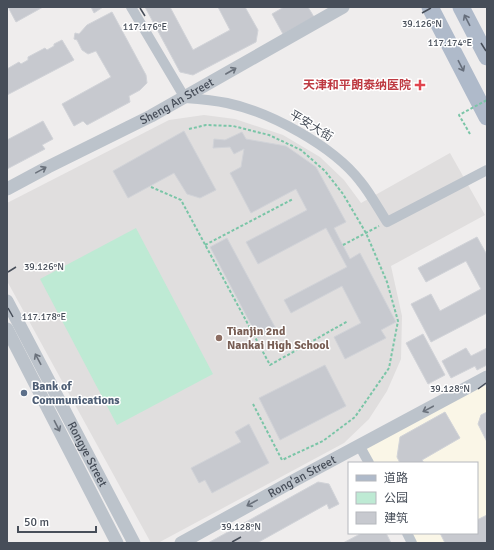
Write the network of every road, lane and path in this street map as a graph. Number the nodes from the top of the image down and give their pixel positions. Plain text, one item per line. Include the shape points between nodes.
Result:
1 (131, 7) edge
2 (344, 7) edge
3 (430, 7) edge
4 (461, 7) edge
5 (483, 39) edge
6 (487, 57) edge
7 (184, 98) junction
8 (487, 100) edge
9 (487, 117) edge
10 (189, 129) dead end
11 (470, 134) dead end
12 (487, 170) edge
13 (151, 186) dead end
14 (7, 189) edge
15 (293, 199) dead end
16 (387, 222) junction
17 (366, 233) junction
18 (205, 245) junction
19 (343, 245) dead end
20 (7, 301) edge
21 (348, 322) dead end
22 (7, 329) edge
23 (487, 377) edge
24 (253, 404) dead end
25 (359, 445) junction
26 (368, 462) edge
27 (408, 534) edge
28 (117, 543) edge
29 (134, 543) edge
30 (181, 543) edge
31 (412, 543) edge

1 - 7 street
7 -> 2 street, Sheng An Street
3 -> 9 main road
5 -> 4 main road
5 - 6 main road
14 -> 7 street, Sheng An Street
7 - 16 street, 平安大街 via 228,103 297,130 326,148 360,180
8 - 11 path, bridge via 460,115
10 - 17 path via 206,125 233,126 269,135 301,150 325,171 343,194
12 - 16 street
13 - 18 path via 181,200
15 - 18 path
16 - 17 path
17 - 19 path
17 - 24 path via 387,282 398,321 389,368 354,417 323,440 282,460
18 - 21 path via 270,365
29 -> 20 street, Rongye Street
22 -> 28 street, Rongye Street
23 -> 25 street, Rong'an Street
25 - 26 street
25 -> 30 street, Rong'an Street
27 - 31 street

